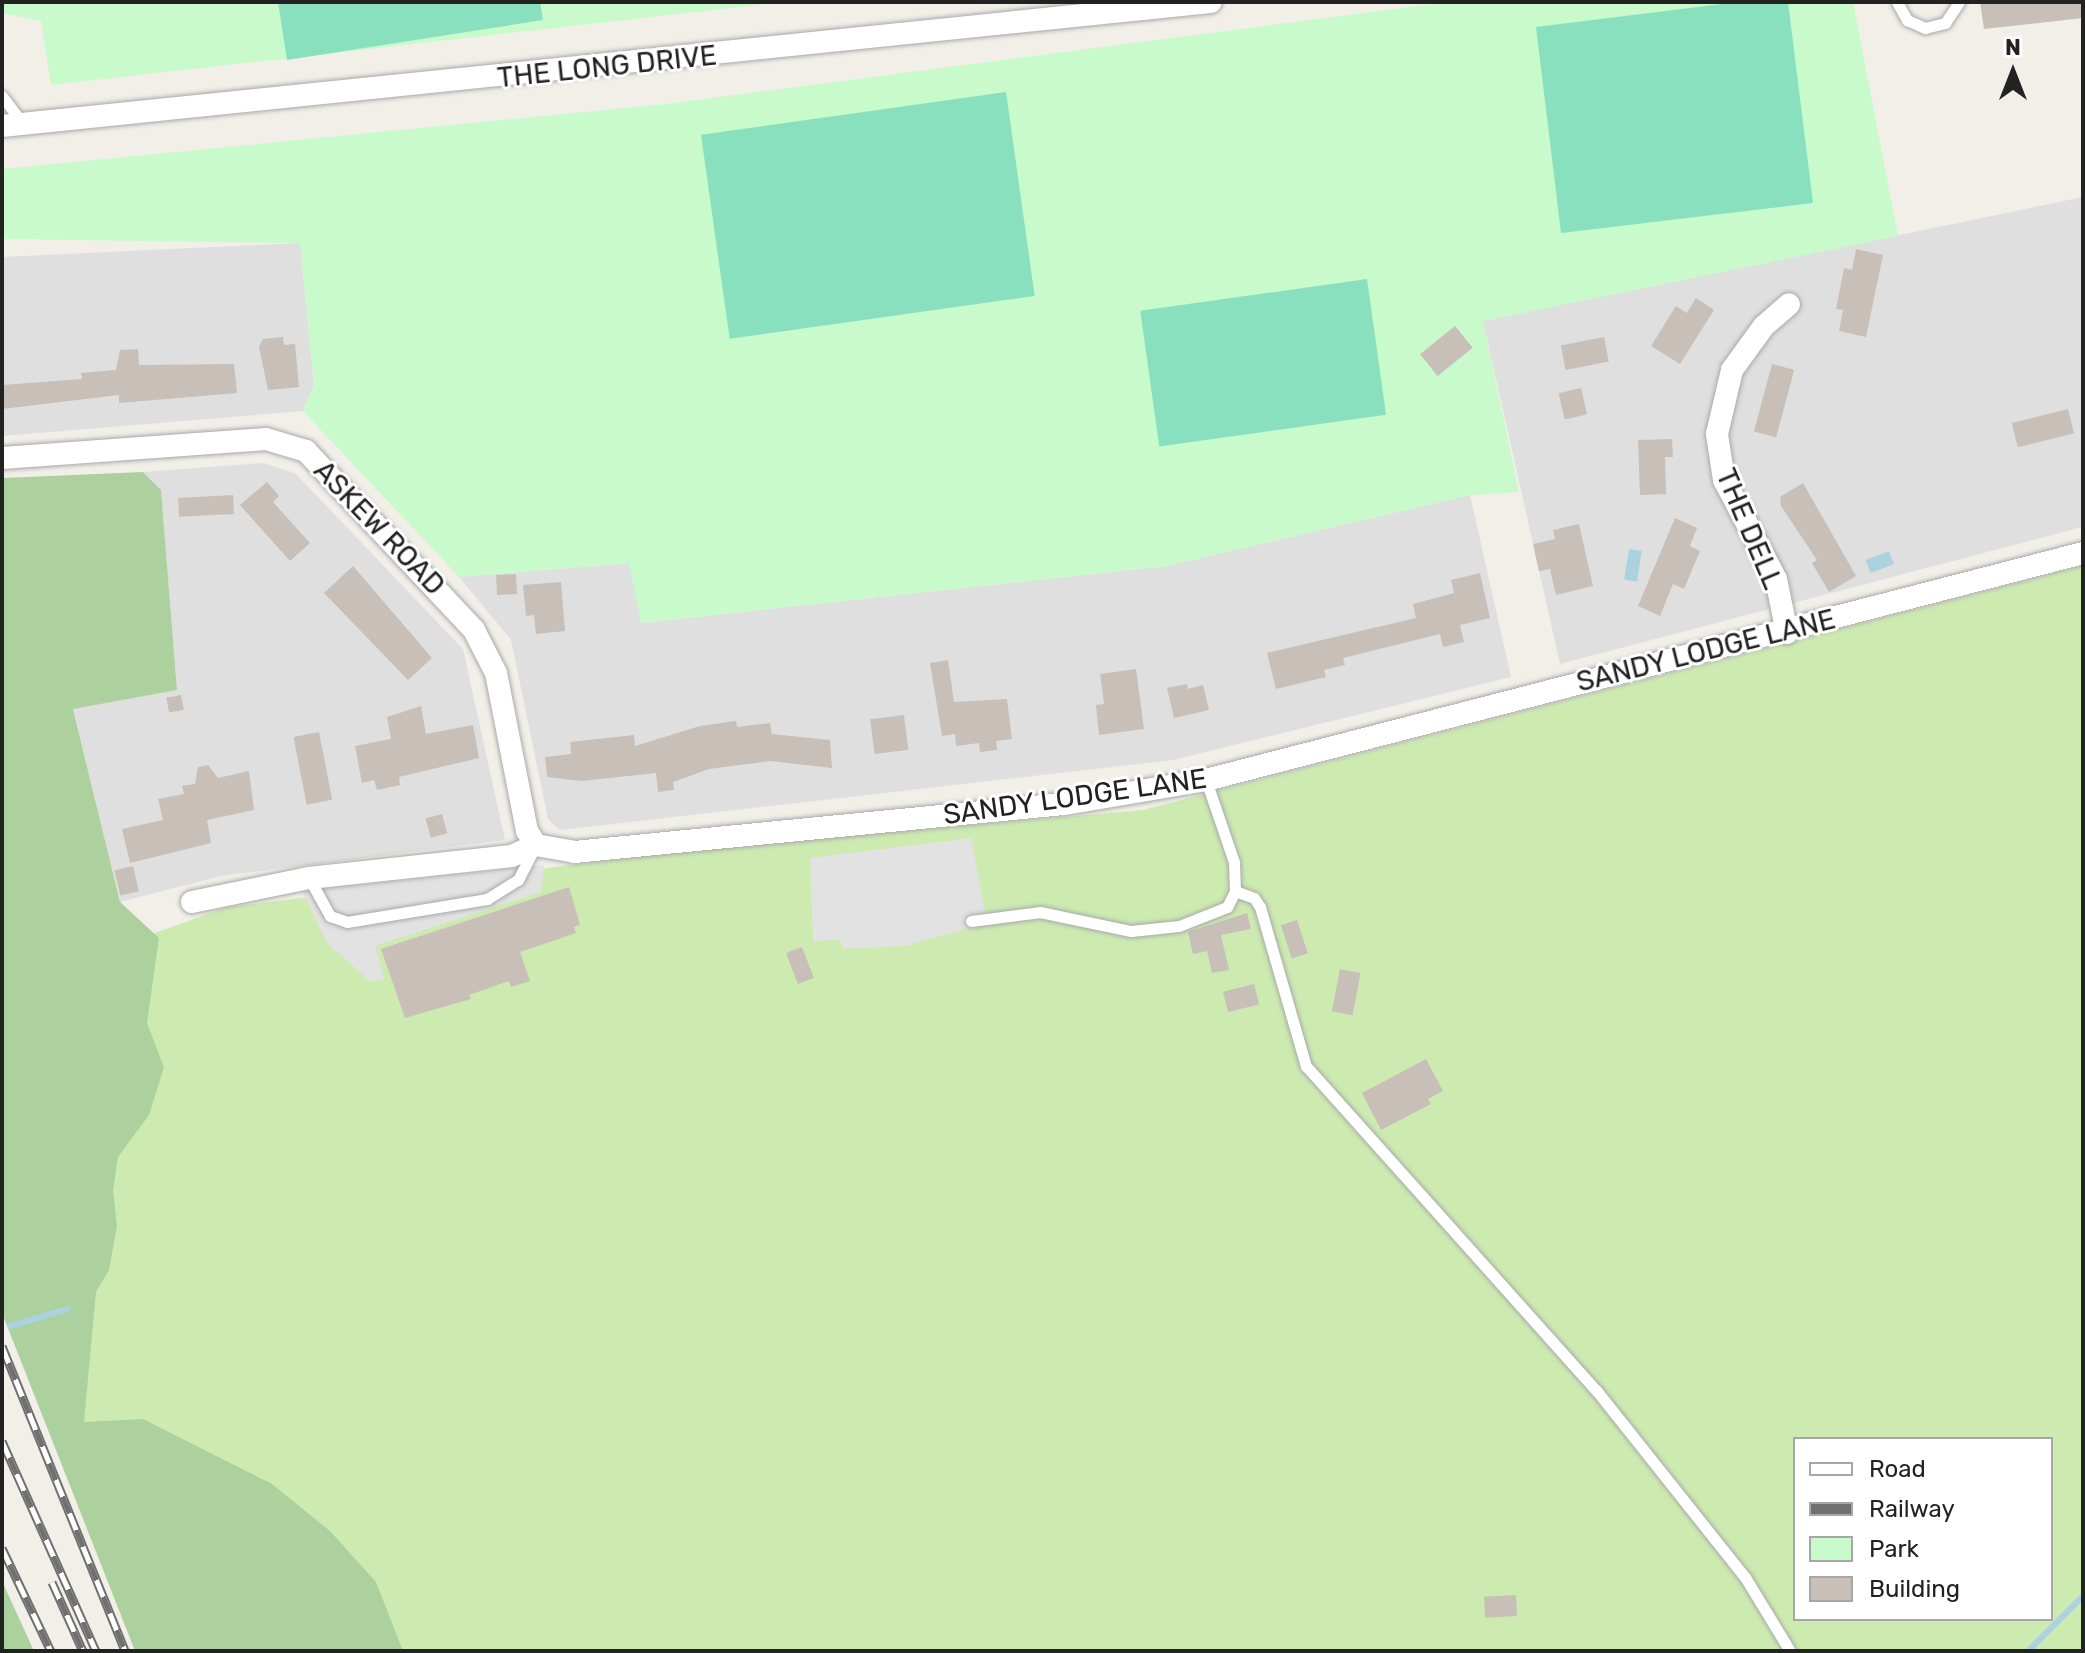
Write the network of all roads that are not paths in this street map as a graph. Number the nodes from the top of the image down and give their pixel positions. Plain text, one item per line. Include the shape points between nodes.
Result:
1 (1211, 2) edge
2 (1897, 2) edge
3 (1959, 2) edge
4 (2, 96) edge
5 (12, 125) edge
6 (1789, 304) dead end
7 (2, 458) edge
8 (2083, 553) edge
9 (1787, 633) junction
10 (1206, 780) junction
11 (536, 845) junction
12 (309, 878) junction
13 (1235, 891) junction
14 (192, 902) dead end
15 (971, 921) dead end
16 (1790, 1651) edge

1 - 5 street, THE LONG DRIVE
2 - 3 lane via 1907,20 1925,28 1945,23
4 - 5 lane
6 - 9 street, THE DELL via 1764,326 1732,370 1717,434 1724,480 1776,579
7 - 11 street, ASKEW ROAD via 266,439 306,451 480,640 496,673 527,831
8 - 9 street, SANDY LODGE LANE
9 - 10 street, SANDY LODGE LANE
10 - 11 street, SANDY LODGE LANE via 1064,804 605,849 558,851
10 - 13 lane via 1234,862
11 - 12 street, SANDY LODGE LANE via 501,858
11 - 12 lane via 518,880 487,899 347,922 330,916
12 - 14 street, SANDY LODGE LANE
13 - 15 lane via 1227,907 1179,926 1149,930 1090,925 1040,912
13 - 16 lane via 1254,898 1260,907 1306,1066 1596,1390 1745,1577

